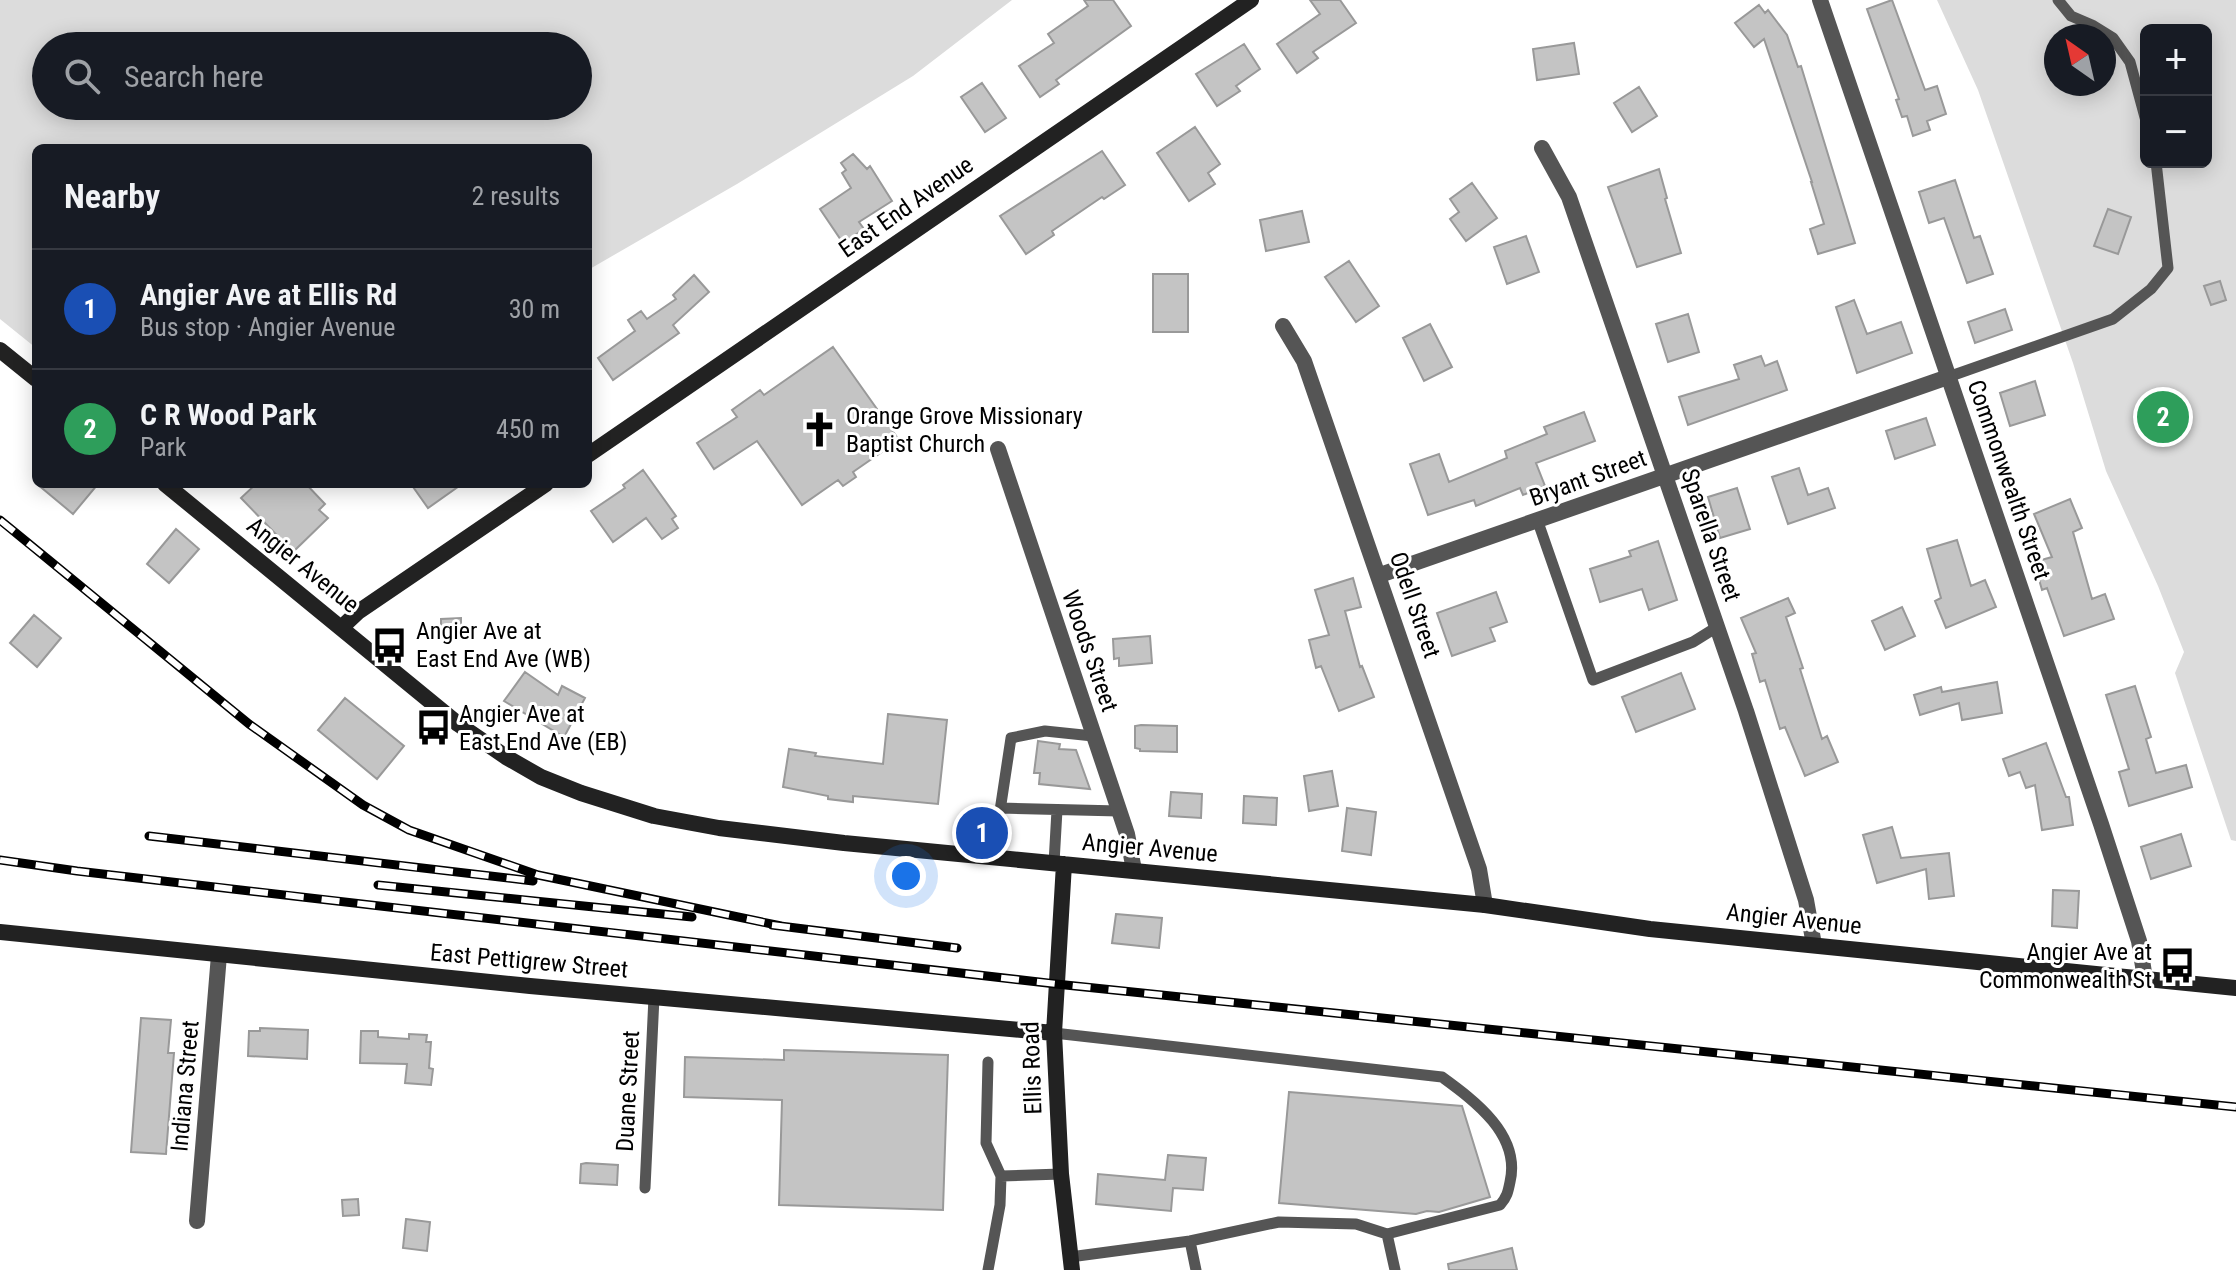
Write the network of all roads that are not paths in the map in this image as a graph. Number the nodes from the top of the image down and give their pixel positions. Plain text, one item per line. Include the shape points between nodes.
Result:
1 (1251, 0) edge
2 (1820, 0) edge
3 (2058, 0) edge
4 (2140, 99) edge
5 (1542, 148) dead end
6 (2157, 168) edge
7 (1283, 326) dead end
8 (0, 350) edge
9 (32, 376) edge
10 (1948, 377) junction
11 (998, 449) dead end
12 (592, 452) edge
13 (1665, 475) junction
14 (170, 488) edge
15 (540, 488) edge
16 (1538, 522) junction
17 (1380, 575) junction
18 (1717, 627) junction
19 (341, 628) junction
20 (1093, 736) junction
21 (1001, 808) junction
22 (1057, 810) junction
23 (1119, 811) junction
24 (993, 857) junction
25 (1059, 864) junction
26 (1134, 870) junction
27 (1485, 905) junction
28 (0, 932) edge
29 (1814, 945) junction
30 (219, 955) junction
31 (2145, 979) junction
32 (2236, 988) edge
33 (654, 997) junction
34 (1054, 1033) junction
35 (988, 1062) dead end
36 (1061, 1174) junction
37 (1001, 1176) junction
38 (645, 1188) dead end
39 (197, 1221) dead end
40 (1387, 1234) junction
41 (1190, 1241) junction
42 (1071, 1264) edge
43 (988, 1270) edge
44 (1196, 1270) edge
45 (1395, 1270) edge

1 - 12 main road, East End Avenue
2 - 10 street, Commonwealth Street
3 - 4 lane via 2071,16 2113,38 2130,62
5 - 13 street, Sparella Street via 1569,197
6 - 10 lane via 2168,268 2151,289 2113,319
7 - 17 street, Odell Street via 1304,361
8 - 9 main road
10 - 13 street, Bryant Street
10 - 31 street, Commonwealth Street via 2139,941
11 - 20 street, Woods Street
13 - 16 street, Bryant Street
13 - 18 street, Sparella Street
14 - 19 main road, Angier Avenue
15 - 19 main road
16 - 17 street, Bryant Street
16 - 18 lane via 1593,680 1693,642
17 - 27 street, Odell Street via 1479,869
18 - 29 street, Sparella Street via 1806,900
19 - 24 main road, Angier Avenue via 506,757 581,793 654,816 719,828
20 - 21 lane via 1045,731 1011,738
20 - 23 street, Woods Street
21 - 22 lane
21 - 24 lane
22 - 23 lane
22 - 25 lane
23 - 26 street, Woods Street
24 - 25 main road, Angier Avenue
25 - 26 main road, Angier Avenue
25 - 34 main road, Ellis Road
26 - 27 main road, Angier Avenue
27 - 29 main road, Angier Avenue
28 - 30 main road, East Pettigrew Street
29 - 31 main road, Angier Avenue
30 - 33 main road, East Pettigrew Street
30 - 39 street, Indiana Street
31 - 32 main road, Angier Avenue
33 - 34 main road, East Pettigrew Street
33 - 38 lane, Duane Street
34 - 36 main road, Ellis Road
34 - 40 lane via 1442,1077 1470,1097 1503,1134 1511,1153 1507,1197 1500,1205
35 - 37 lane via 986,1143
36 - 37 lane
36 - 42 main road, Ellis Road
37 - 43 lane
40 - 41 lane via 1356,1224 1279,1222
40 - 45 lane
41 - 42 lane
41 - 44 lane

